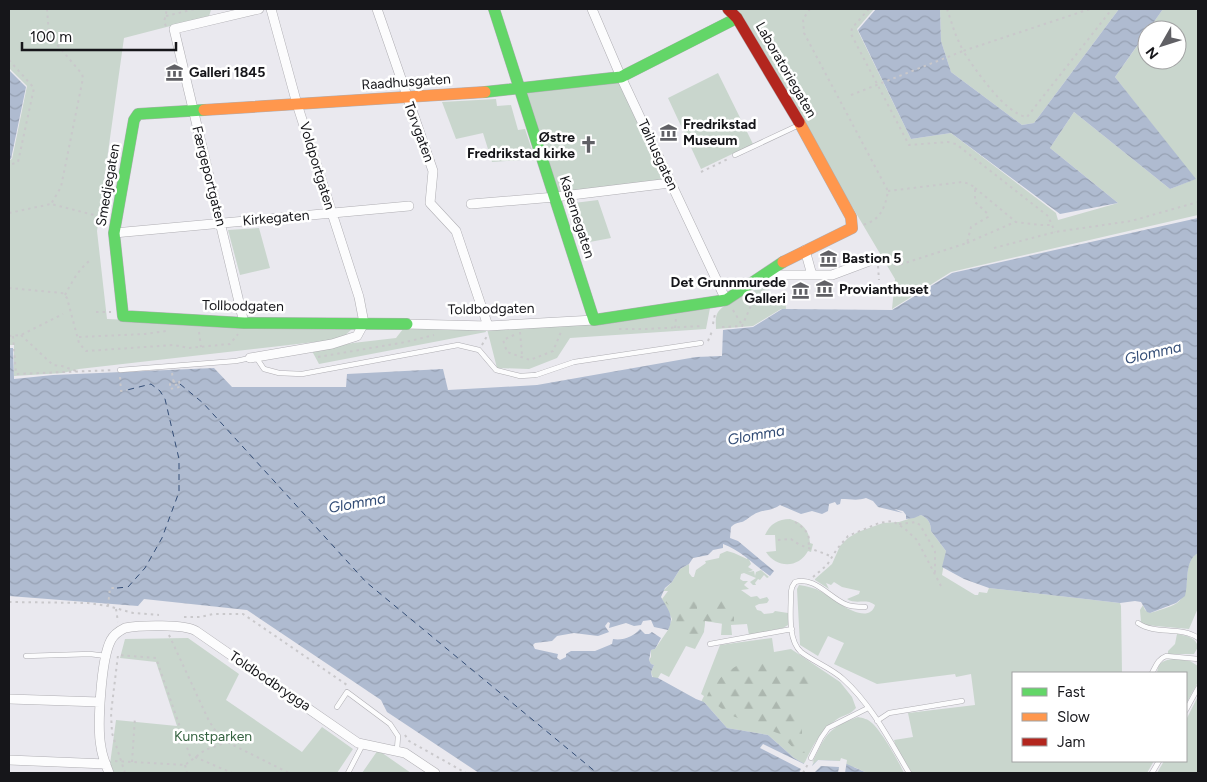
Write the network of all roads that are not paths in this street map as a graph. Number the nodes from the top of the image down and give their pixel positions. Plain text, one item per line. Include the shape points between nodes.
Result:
1 (259, 9) edge
2 (271, 9) edge
3 (377, 9) edge
4 (494, 9) edge
5 (592, 9) edge
6 (728, 9) edge
7 (738, 18) junction
8 (622, 77) junction
9 (520, 89) junction
10 (407, 98) junction
11 (298, 104) junction
12 (193, 112) junction
13 (800, 124) junction
14 (735, 155) road end
15 (670, 183) junction
16 (555, 197) junction
17 (472, 204) dead end
18 (409, 206) dead end
19 (332, 212) junction
20 (220, 223) junction
21 (852, 228) joint
22 (114, 233) junction
23 (805, 250) junction
24 (872, 260) dead end
25 (763, 275) junction
26 (812, 275) junction
27 (726, 300) junction
28 (123, 316) joint
29 (594, 320) junction
30 (241, 322) junction
31 (364, 323) junction
32 (407, 324) joint
33 (488, 326) junction
34 (701, 342) road end
35 (253, 357) junction
36 (120, 370) road end
37 (865, 607) dead end
38 (1138, 623) dead end
39 (792, 629) junction
40 (1198, 638) edge
41 (710, 644) dead end
42 (26, 656) dead end
43 (106, 656) junction
44 (1197, 659) edge
45 (1152, 672) edge
46 (1198, 688) edge
47 (9, 699) edge
48 (962, 701) dead end
49 (100, 702) junction
50 (337, 706) dead end
51 (868, 708) junction
52 (1187, 708) edge
53 (877, 721) junction
54 (363, 744) junction
55 (396, 750) junction
56 (811, 758) dead end
57 (9, 760) edge
58 (105, 762) junction
59 (109, 773) edge
60 (348, 773) edge
61 (435, 773) edge
62 (909, 773) edge

1 - 12 street, Færgeportgaten via 174,29
2 - 11 street, Voldportgaten
3 - 10 street, Torvgaten
4 - 9 street, Kasernegaten
5 - 8 street, Tøihusgaten
6 - 7 street
7 - 8 street, Laboratoriegaten
7 - 13 street, Laboratoriegaten
8 - 9 street, Raadhusgaten
8 - 15 street, Tøihusgaten
9 - 10 street, Raadhusgaten
9 - 16 street, Kasernegaten
10 - 11 street, Raadhusgaten
10 - 33 street, Torvgaten via 433,171 430,203 456,231
11 - 12 street, Raadhusgaten
11 - 19 street, Voldportgaten
12 - 20 street, Færgeportgaten
12 - 22 street, Smedjegaten via 138,114 134,120
13 - 14 lane
13 - 21 street, Laboratoriegaten via 851,217
15 - 16 street
15 - 27 street, Tøihusgaten
16 - 17 street
16 - 29 street, Kasernegaten
18 - 19 street, Kirkegaten
19 - 20 street, Kirkegaten
19 - 31 street, Voldportgaten
20 - 22 street, Kirkegaten
20 - 30 street, Færgeportgaten
21 - 23 street, Toldbodgaten
22 - 28 street, Smedjegaten
23 - 25 street, Toldbodgaten
23 - 26 street
24 - 26 street via 832,275
25 - 26 street
25 - 27 street, Toldbodgaten
27 - 29 street, Toldbodgaten
28 - 30 street, Tollbodgaten
29 - 33 street, Toldbodgaten
30 - 31 street, Tollbodgaten
31 - 32 street, Toldbodgaten
31 - 35 street via 357,336 347,340
32 - 33 street, Toldbodgaten
34 - 35 lane via 574,362 536,375 520,376 496,370 479,350 458,345 302,374 264,369
35 - 36 lane
37 - 39 lane via 846,605 818,587 798,581 792,587
38 - 40 lane via 1181,631
39 - 41 lane
39 - 51 lane via 798,650 842,678
42 - 43 lane
43 - 49 street
43 - 54 street, Toldbodbrygga via 110,642 119,631 132,627 191,628
44 - 45 lane via 1166,656 1157,662
46 - 52 lane
47 - 49 street
48 - 53 lane via 889,713
49 - 58 street via 101,748
50 - 55 lane via 347,692 390,724 398,736
51 - 53 lane
51 - 56 lane via 828,728
53 - 62 lane
54 - 55 street, Toldbodbrygga
54 - 60 lane
55 - 61 street, Toldbodbrygga
57 - 58 street
58 - 59 street

